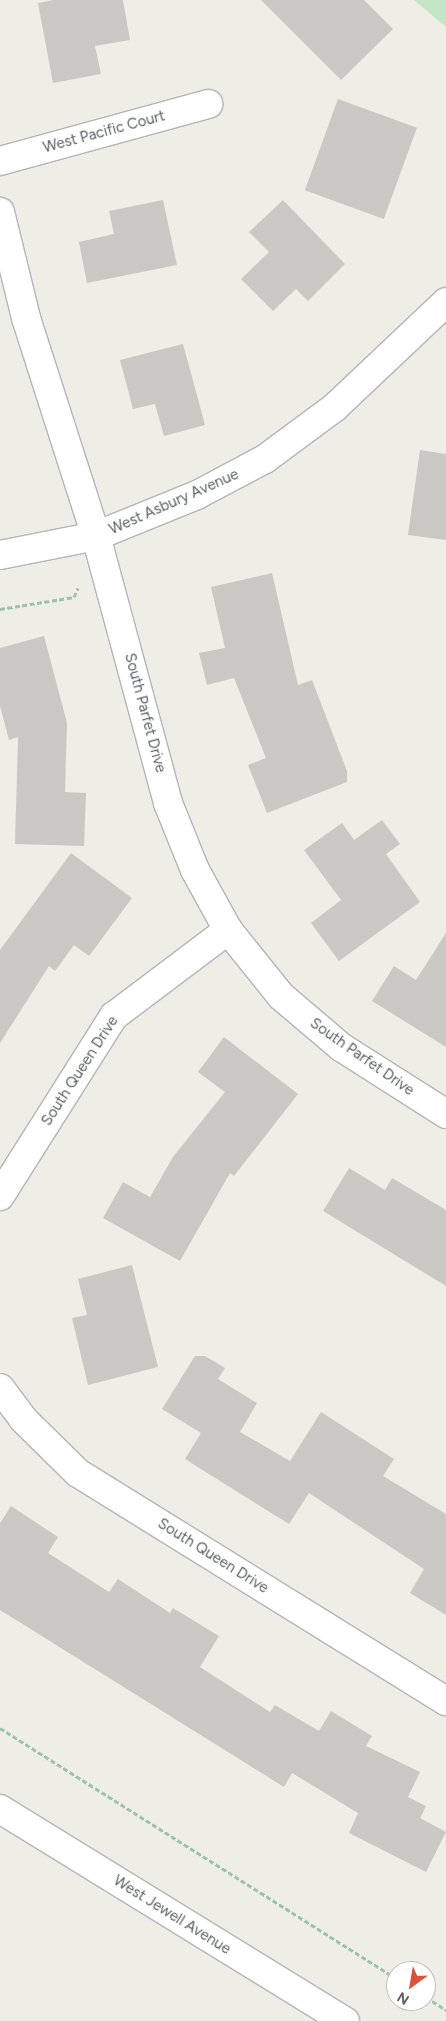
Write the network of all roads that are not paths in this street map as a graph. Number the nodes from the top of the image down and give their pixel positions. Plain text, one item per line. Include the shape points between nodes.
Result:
1 (208, 104) dead end
2 (0, 161) edge
3 (0, 212) edge
4 (444, 307) edge
5 (96, 536) junction
6 (0, 555) edge
7 (228, 930) junction
8 (446, 1114) edge
9 (0, 1196) edge
10 (0, 1388) edge
11 (446, 1701) edge
12 (0, 1809) edge
13 (345, 2021) edge

1 - 2 street, West Pacific Court
3 - 5 street, South Parfet Drive via 26,318
4 - 5 street, West Asbury Avenue via 334,408 265,459 197,495
5 - 6 street, West Asbury Avenue
5 - 7 street, South Parfet Drive via 168,803 195,870
7 - 8 street, South Parfet Drive via 275,990 313,1026
7 - 9 street, South Queen Drive via 114,1016
10 - 11 street, South Queen Drive via 23,1419 78,1473
12 - 13 street, West Jewell Avenue

